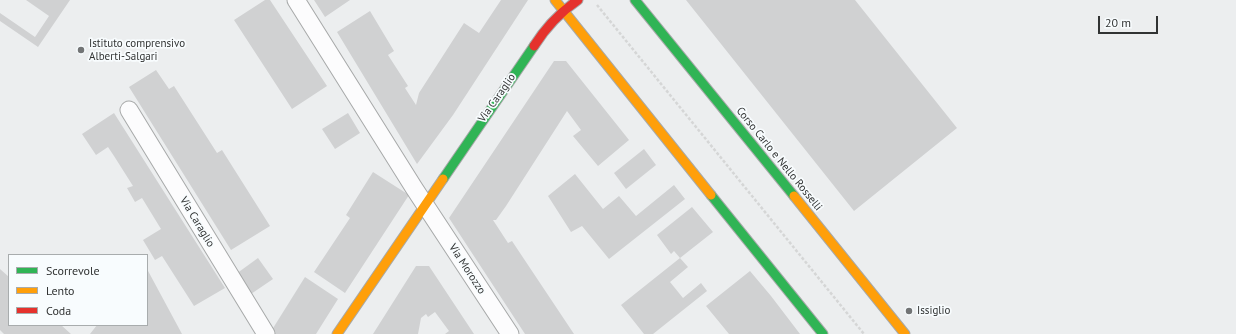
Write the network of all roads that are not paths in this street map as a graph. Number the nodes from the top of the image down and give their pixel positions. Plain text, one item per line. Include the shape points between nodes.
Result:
1 (296, 0) edge
2 (555, 0) edge
3 (578, 0) edge
4 (635, 0) edge
5 (563, 10) junction
6 (129, 110) dead end
7 (425, 204) junction
8 (266, 334) edge
9 (336, 334) edge
10 (510, 334) edge
11 (823, 334) edge
12 (905, 334) edge

1 - 7 street
2 - 5 street
3 - 5 street, Via Caraglio
4 - 12 street, Corso Carlo e Nello Rosselli
5 - 7 street, Via Caraglio via 547,26
5 - 11 street
6 - 8 street, Via Caraglio
7 - 9 street, Via Caraglio
7 - 10 street, Via Morozzo

